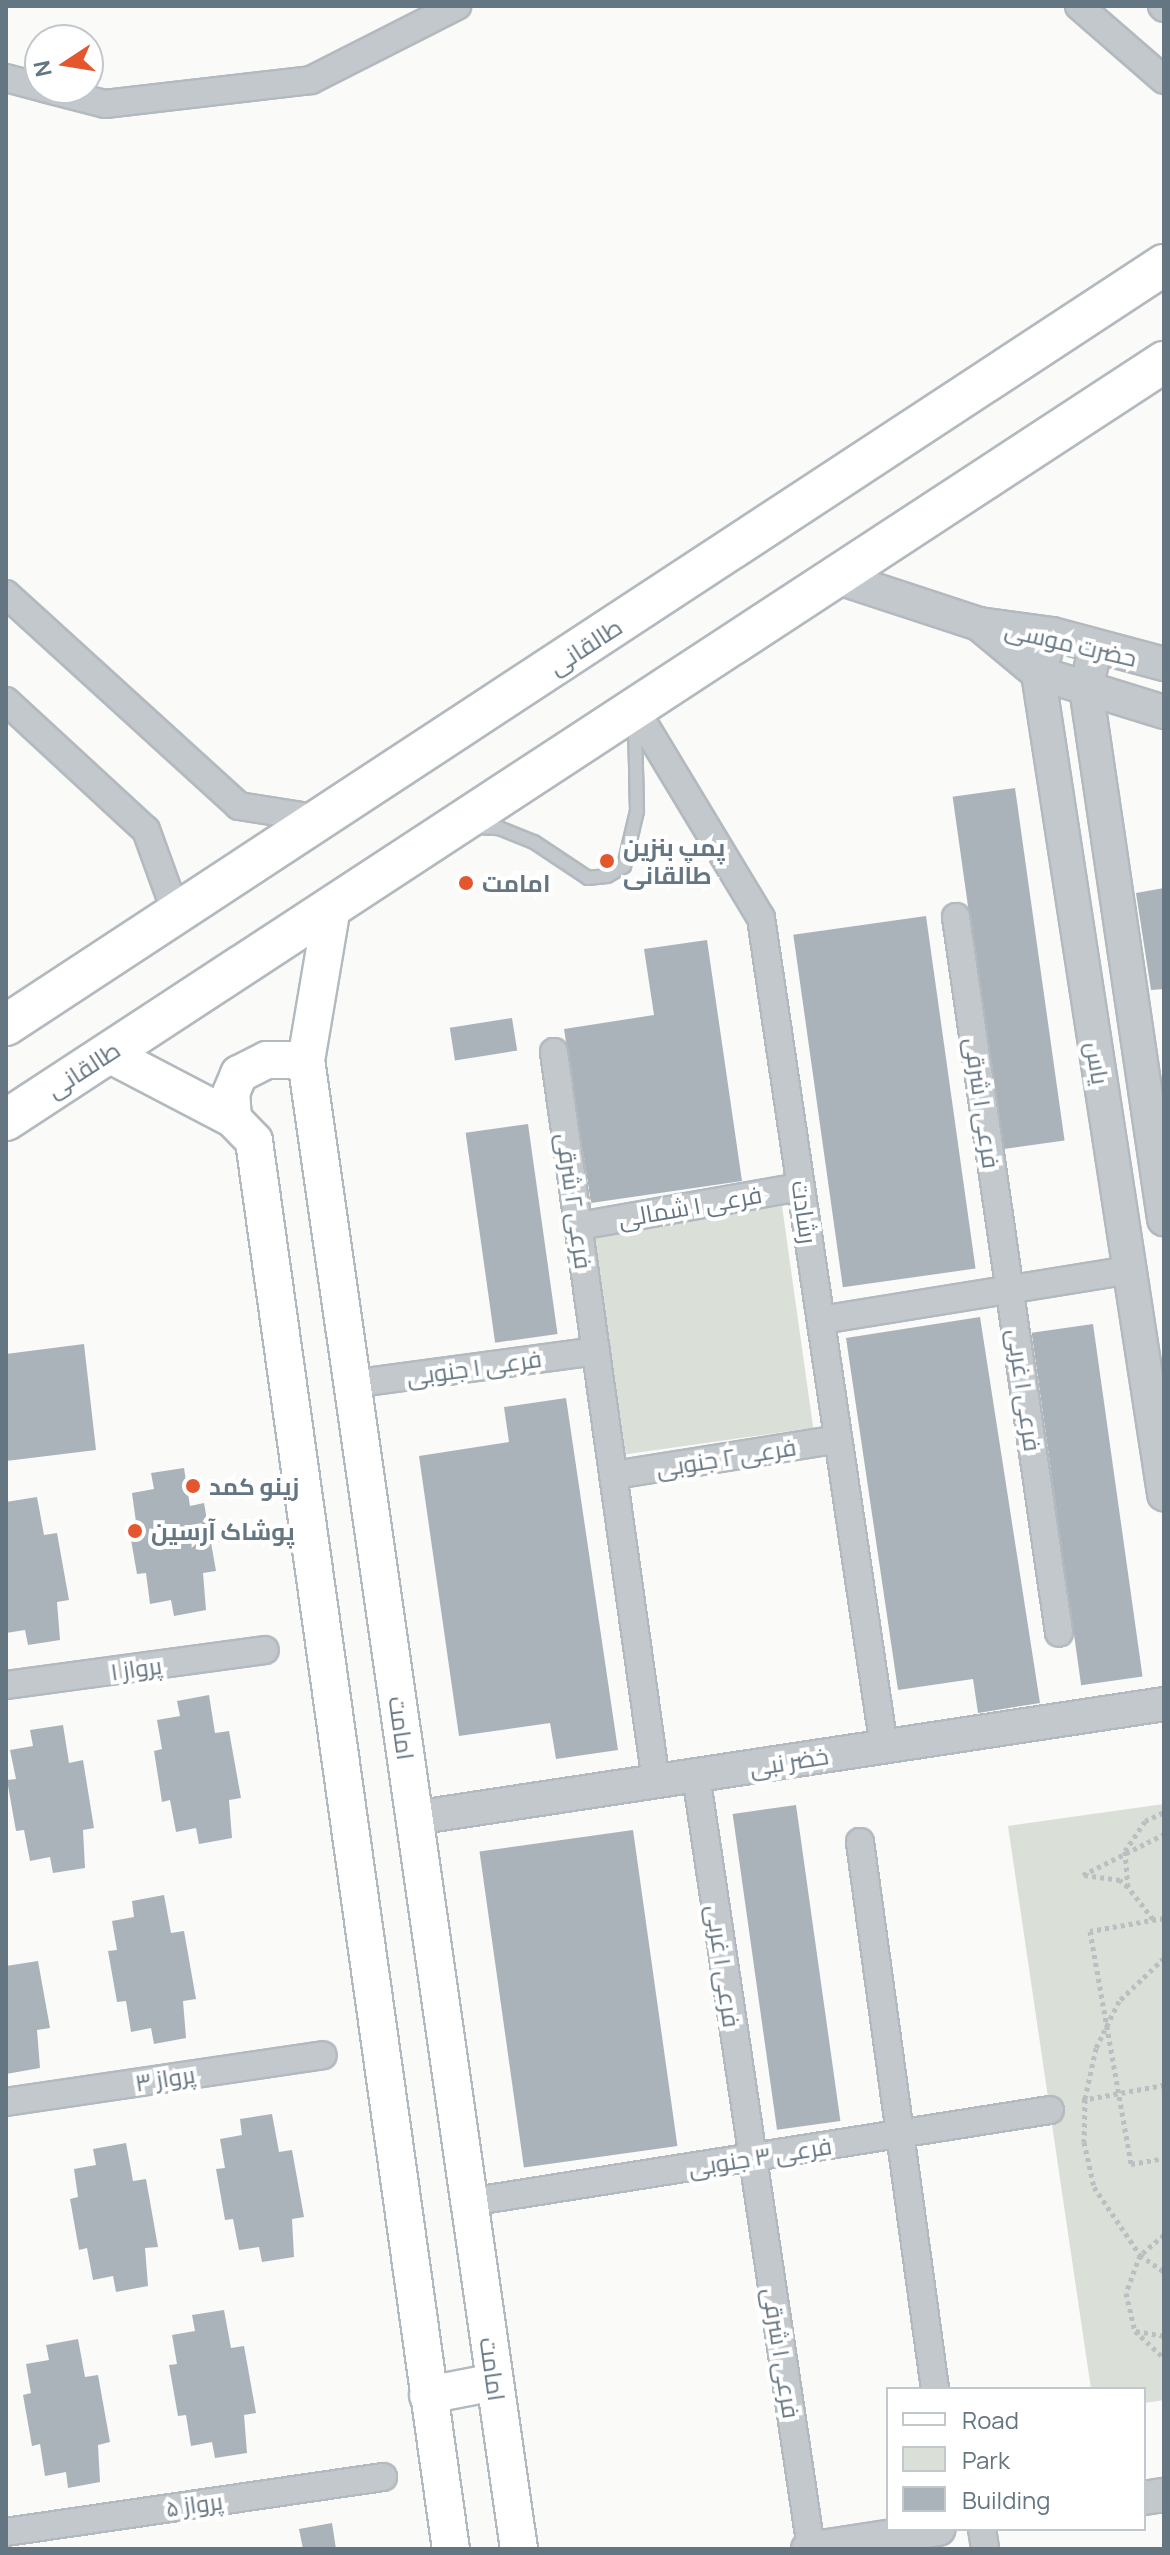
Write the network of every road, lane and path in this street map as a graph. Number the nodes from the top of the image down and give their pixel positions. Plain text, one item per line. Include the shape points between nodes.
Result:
1 (457, 6) edge
2 (1079, 6) edge
3 (1164, 80) edge
4 (104, 104) edge
5 (1164, 265) edge
6 (1164, 362) edge
7 (836, 577) junction
8 (6, 594) edge
9 (979, 624) junction
10 (1052, 634) junction
11 (1096, 646) junction
12 (1164, 664) edge
13 (1038, 673) junction
14 (1086, 688) junction
15 (6, 701) edge
16 (635, 709) junction
17 (1164, 712) edge
18 (321, 819) junction
19 (458, 825) junction
20 (332, 907) junction
21 (176, 913) junction
22 (956, 917) dead end
23 (6, 1025) edge
24 (554, 1052) dead end
25 (107, 1053) junction
26 (306, 1060) junction
27 (233, 1119) junction
28 (6, 1120) edge
29 (801, 1187) junction
30 (1164, 1219) edge
31 (579, 1226) junction
32 (1130, 1270) junction
33 (1011, 1289) junction
34 (821, 1320) junction
35 (596, 1351) junction
36 (352, 1384) junction
37 (838, 1439) junction
38 (614, 1475) junction
39 (1164, 1494) edge
40 (1059, 1633) dead end
41 (265, 1650) dead end
42 (6, 1685) edge
43 (1164, 1704) edge
44 (884, 1747) junction
45 (696, 1775) junction
46 (656, 1781) junction
47 (1164, 1812) edge
48 (414, 1818) junction
49 (1164, 1834) edge
50 (860, 1842) dead end
51 (1125, 1851) junction
52 (1128, 1887) junction
53 (1164, 1918) edge
54 (1153, 1920) junction
55 (1164, 1958) edge
56 (1107, 2024) junction
57 (323, 2055) dead end
58 (1164, 2085) edge
59 (1118, 2093) junction
60 (1085, 2099) junction
61 (6, 2102) edge
62 (1050, 2110) dead end
63 (899, 2133) junction
64 (752, 2157) junction
65 (1164, 2158) edge
66 (469, 2202) junction
67 (1164, 2235) edge
68 (1140, 2255) junction
69 (1164, 2272) edge
70 (1135, 2331) junction
71 (1164, 2336) edge
72 (1164, 2358) edge
73 (495, 2382) junction
74 (935, 2387) edge
75 (428, 2395) junction
76 (383, 2477) dead end
77 (925, 2531) edge
78 (6, 2532) edge
79 (451, 2549) edge
80 (519, 2549) edge
81 (809, 2549) edge

1 - 4 street via 311,80
2 - 3 street
5 - 18 main road, طالقانی
6 - 7 main road, طالقانی
7 - 9 street, حضرت موسی
7 - 16 main road, طالقانی
8 - 18 street via 239,806
9 - 10 street, حضرت موسی
9 - 13 street, حضرت موسی
10 - 11 street, حضرت موسی
10 - 13 street, یاس
11 - 12 street, حضرت موسی
11 - 14 street, یاس
13 - 14 street, حضرت موسی
13 - 32 street, یاس
14 - 17 street, حضرت موسی
14 - 30 street, یاس
15 - 21 street via 146,830
16 - 19 main road, طالقانی
16 - 19 lane via 637,811 624,866 607,876 588,878 534,842 499,828
16 - 29 street, رشادت via 761,918
18 - 21 main road, طالقانی
19 - 20 main road, طالقانی
20 - 25 main road, طالقانی
20 - 26 main road, امامت
21 - 23 main road, طالقانی
22 - 33 street, فرعی ۱ شرقی
24 - 31 street, فرعی ۲ شرقی
25 - 27 main road
25 - 28 main road, طالقانی
26 - 27 main road via 267,1060 239,1074 231,1093
26 - 36 main road, امامت
27 - 75 main road via 254,1141
29 - 31 street, فرعی ۱ شمالی
29 - 34 street, رشادت
31 - 35 street, فرعی ۲ شرقی
32 - 33 street
32 - 39 street, یاس
33 - 34 street
33 - 40 street, فرعی ۱ غربی
34 - 37 street, رشادت
35 - 36 street, فرعی ۱ جنوبی
35 - 38 street, فرعی ۲ شرقی
36 - 48 main road, امامت
37 - 38 street, فرعی ۲ جنوبی
37 - 44 street, رشادت
38 - 46 street, فرعی ۲ شرقی
41 - 42 street, پرواز ۱
43 - 44 street, خضر نبی
44 - 45 street, خضر نبی
45 - 46 street, خضر نبی
45 - 64 street, فرعی ۱ غربی
46 - 48 street, خضر نبی
47 - 51 path via 1145,1821
48 - 66 main road, امامت
49 - 51 path
50 - 63 street
51 - 52 path
51 - 52 path via 1083,1875 1120,1880
52 - 54 path
53 - 54 path
54 - 56 path via 1090,1931
55 - 56 path via 1119,2001
56 - 59 path
56 - 60 path
57 - 61 street, پرواز ۳
58 - 59 path
59 - 60 path
59 - 65 path via 1131,2164
60 - 68 path via 1084,2142 1094,2187
62 - 63 street, فرعی ۳ جنوبی
63 - 64 street, فرعی ۳ جنوبی
63 - 74 street
64 - 66 street, فرعی ۳ جنوبی
64 - 81 street, فرعی ۱ شرقی
66 - 73 main road, امامت
67 - 68 path
68 - 69 path
68 - 70 path via 1126,2293
70 - 71 path
70 - 72 path
73 - 75 main road
73 - 80 main road, امامت
75 - 79 main road
76 - 78 street, پرواز ۵
77 - 81 street

